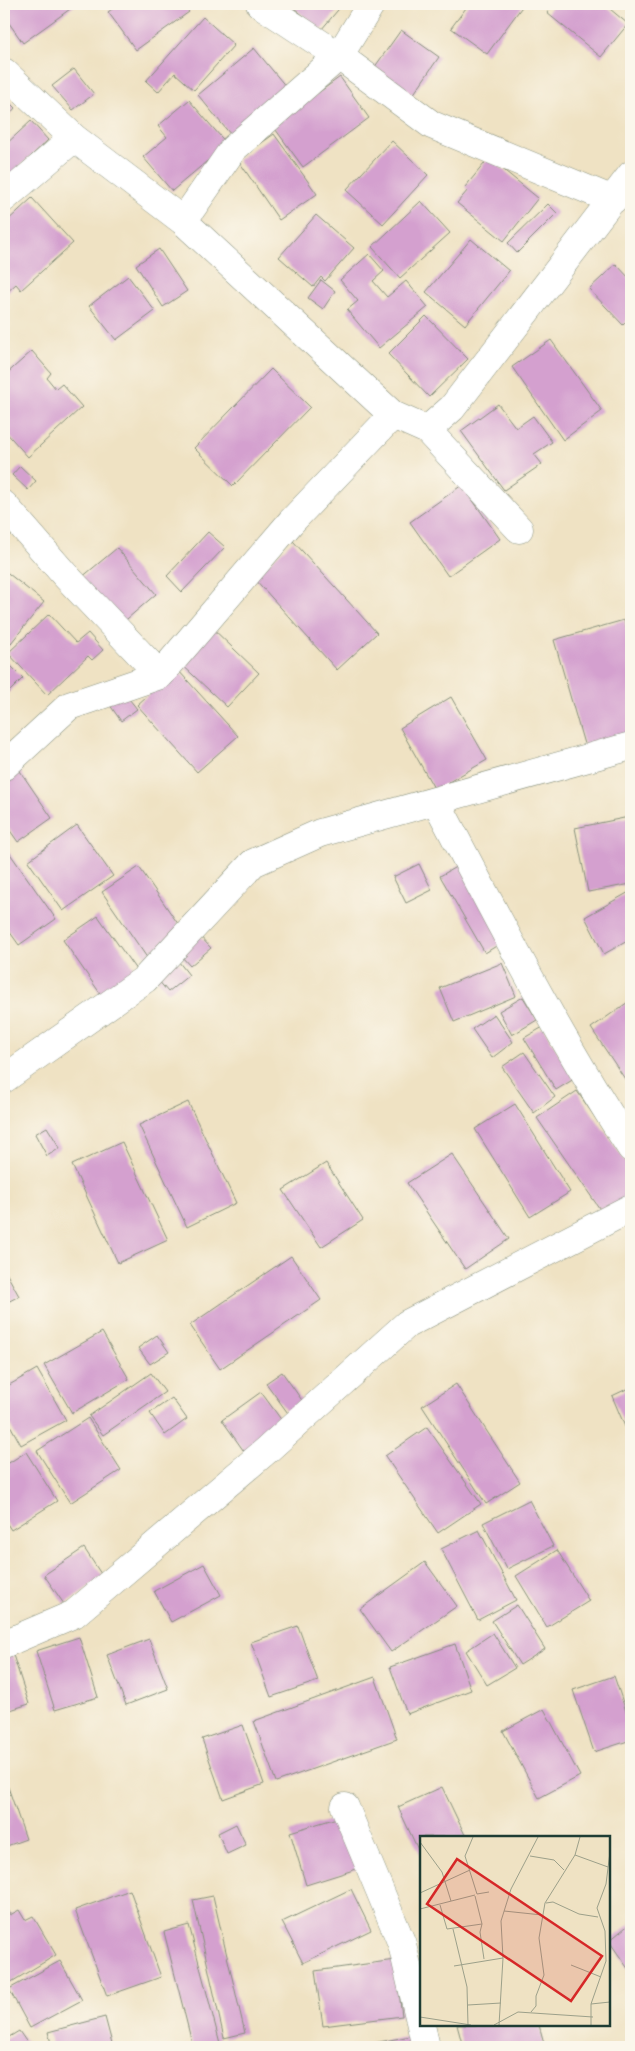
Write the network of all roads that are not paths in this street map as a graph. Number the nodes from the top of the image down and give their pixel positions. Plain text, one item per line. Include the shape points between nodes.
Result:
1 (260, 4) edge
2 (371, 4) edge
3 (340, 56) junction
4 (4, 72) edge
5 (74, 138) junction
6 (631, 176) edge
7 (4, 198) edge
8 (613, 200) junction
9 (183, 221) junction
10 (392, 415) junction
11 (427, 430) junction
12 (4, 505) edge
13 (519, 529) dead end
14 (160, 675) junction
15 (631, 746) edge
16 (4, 766) edge
17 (436, 801) junction
18 (4, 1079) edge
19 (631, 1148) edge
20 (631, 1208) edge
21 (4, 1644) edge
22 (345, 1807) dead end
23 (420, 2021) edge
24 (421, 2026) edge
25 (426, 2047) edge

1 - 3 street
2 - 3 street
3 - 8 street via 432,125
3 - 9 street via 233,149
4 - 5 street
5 - 7 street
5 - 9 street
6 - 8 street
8 - 11 street via 452,408
9 - 10 street
10 - 11 street
10 - 14 street via 291,522
11 - 13 street
12 - 14 street
14 - 16 street via 69,706
15 - 17 street
17 - 18 street via 320,833 253,863 145,979
17 - 19 street via 585,1077
20 - 21 street via 407,1324 267,1450 74,1614
22 - 23 street via 402,1944
24 - 25 street

